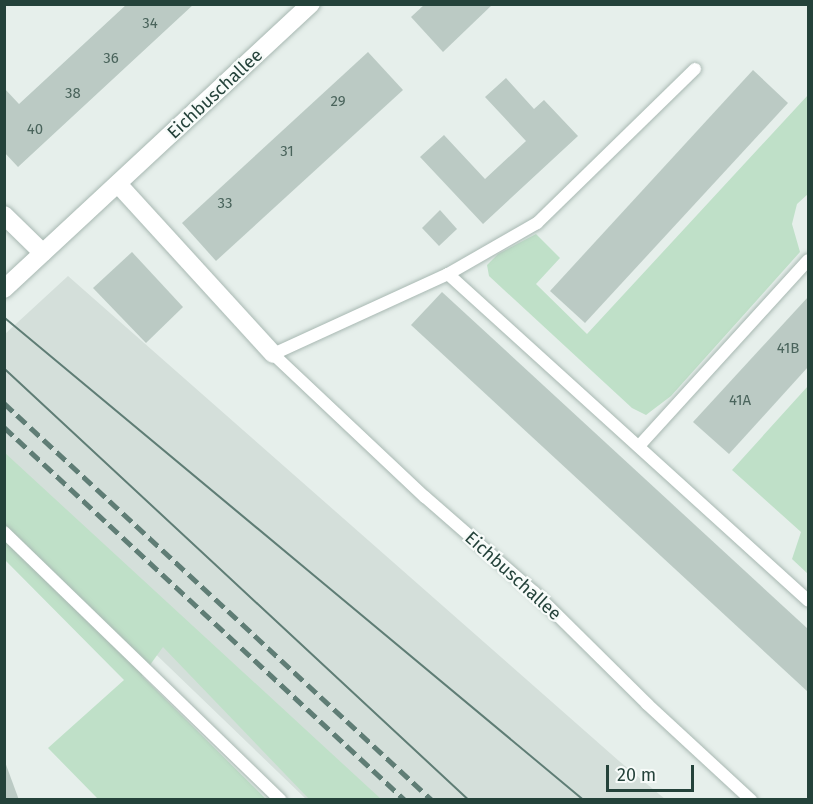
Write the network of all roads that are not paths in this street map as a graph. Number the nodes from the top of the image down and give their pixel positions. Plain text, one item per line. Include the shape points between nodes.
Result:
1 (311, 4) edge
2 (695, 69) dead end
3 (118, 184) junction
4 (4, 215) edge
5 (43, 253) junction
6 (808, 260) edge
7 (448, 274) junction
8 (4, 289) edge
9 (273, 354) junction
10 (639, 446) junction
11 (4, 532) edge
12 (808, 601) edge
13 (281, 800) edge
14 (751, 800) edge

1 - 3 street, Eichbuschallee
2 - 7 lane via 537,223
3 - 5 street, Eichbuschallee
3 - 9 street, Eichbuschallee
4 - 5 street
5 - 8 street, Eichbuschallee
6 - 10 lane
7 - 9 lane
7 - 10 lane
9 - 14 lane, Eichbuschallee via 425,497 534,592
10 - 12 lane
11 - 13 lane

